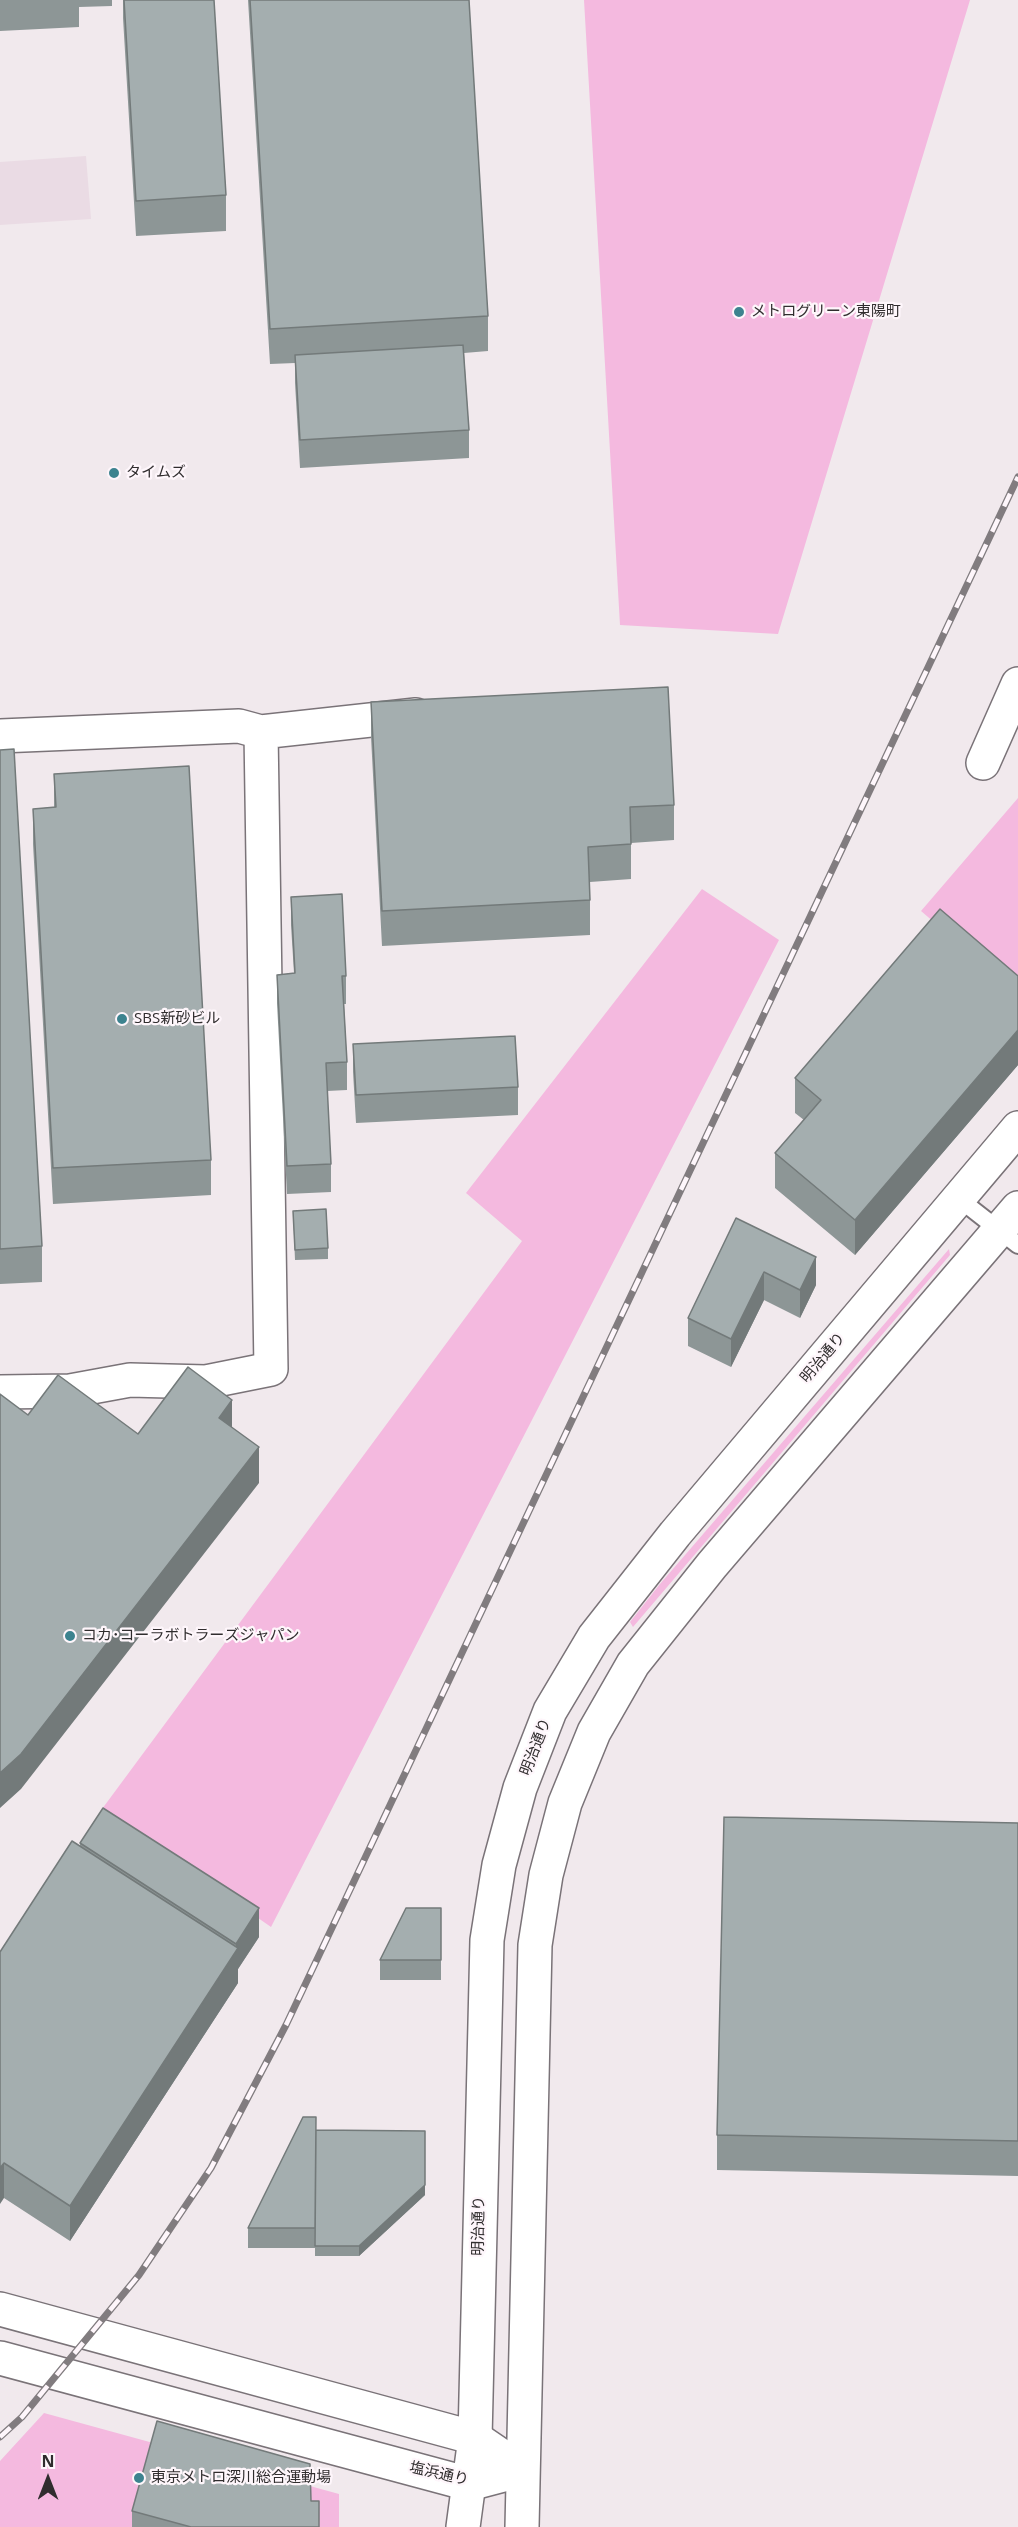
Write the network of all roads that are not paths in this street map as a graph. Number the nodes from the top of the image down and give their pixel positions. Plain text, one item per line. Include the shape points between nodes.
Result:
1 (1018, 684) edge
2 (447, 711) edge
3 (261, 732) junction
4 (0, 736) edge
5 (983, 763) dead end
6 (1018, 1128) edge
7 (958, 1198) junction
8 (1012, 1228) edge
9 (0, 1392) edge
10 (0, 2309) edge
11 (0, 2358) edge
12 (475, 2438) junction
13 (522, 2469) junction
14 (469, 2484) junction
15 (463, 2527) edge
16 (522, 2527) edge

1 - 5 main road
2 - 3 main road
3 - 4 main road via 239,726
3 - 9 main road via 271,1369 206,1382 130,1380 70,1390
6 - 7 main road, 明治通り
7 - 8 lane
7 - 12 main road, 明治通り via 675,1534 594,1637 550,1711 524,1777 498,1865 487,1940
8 - 13 main road via 712,1565 633,1664 594,1732 565,1803 546,1875 535,1945
10 - 12 main road
11 - 14 main road, 塩浜通り
12 - 13 main road
12 - 14 main road, 明治通り
13 - 14 main road, 塩浜通り
13 - 16 main road
14 - 15 main road, 明治通り

